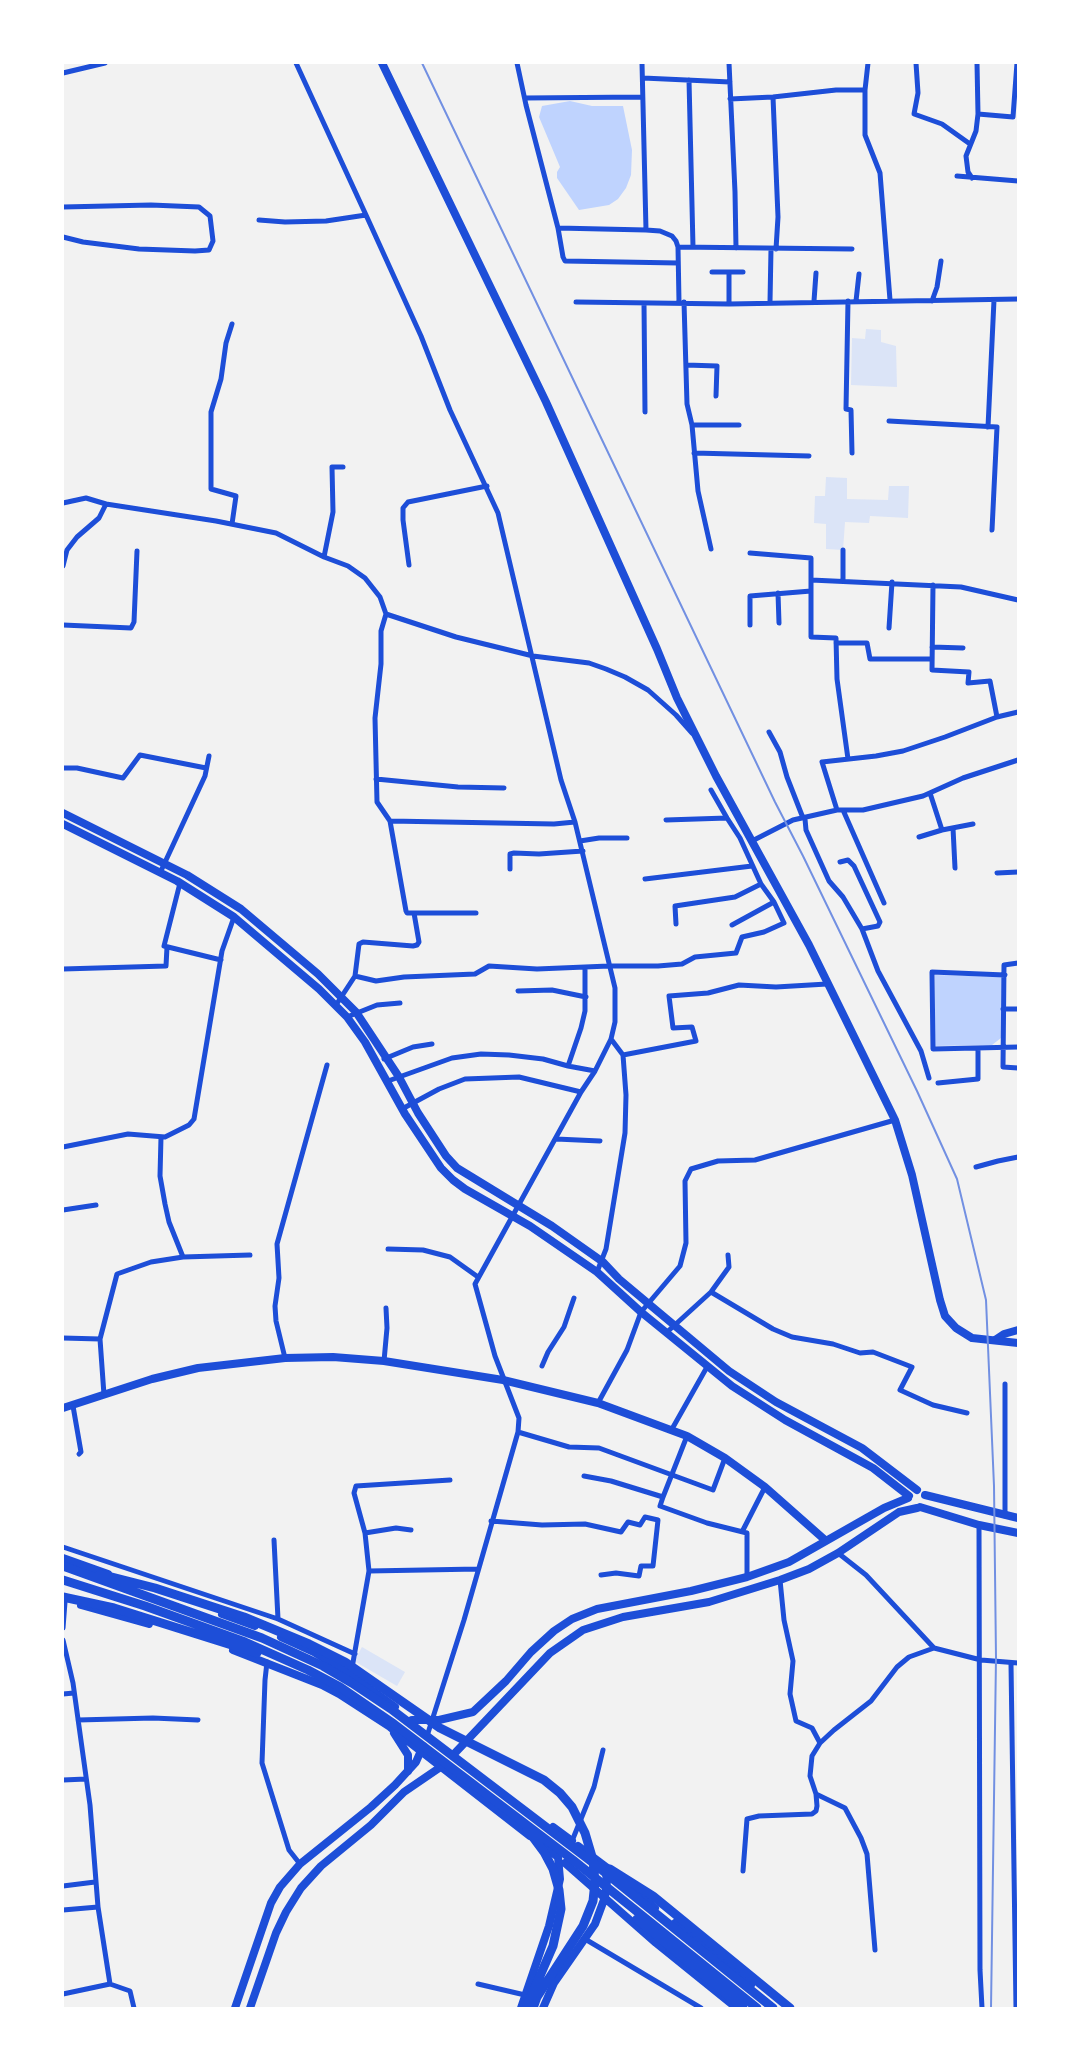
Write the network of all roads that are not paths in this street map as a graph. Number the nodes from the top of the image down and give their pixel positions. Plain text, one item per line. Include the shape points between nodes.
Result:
1 (105, 63) edge
2 (296, 63) edge
3 (382, 63) edge
4 (517, 63) edge
5 (642, 63) edge
6 (729, 63) edge
7 (868, 63) edge
8 (916, 63) edge
9 (977, 63) edge
10 (1017, 63) edge
11 (63, 74) edge
12 (643, 78) junction
13 (689, 80) junction
14 (730, 82) junction
15 (865, 90) junction
16 (642, 97) junction
17 (773, 97) junction
18 (525, 98) junction
19 (730, 99) junction
20 (978, 114) junction
21 (970, 144) junction
22 (957, 176) dead end
23 (972, 178) junction
24 (1018, 181) edge
25 (63, 207) edge
26 (366, 215) junction
27 (259, 220) dead end
28 (558, 228) junction
29 (646, 230) junction
30 (63, 237) edge
31 (678, 247) junction
32 (693, 247) junction
33 (736, 248) junction
34 (773, 249) junction
35 (852, 249) dead end
36 (941, 261) dead end
37 (678, 263) junction
38 (712, 272) dead end
39 (729, 272) junction
40 (743, 272) dead end
41 (816, 273) dead end
42 (859, 274) dead end
43 (1018, 299) edge
44 (890, 300) junction
45 (994, 300) junction
46 (814, 301) junction
47 (848, 301) junction
48 (856, 301) junction
49 (932, 301) junction
50 (576, 302) dead end
51 (681, 302) junction
52 (770, 302) junction
53 (644, 303) junction
54 (729, 304) junction
55 (232, 324) dead end
56 (686, 364) junction
57 (716, 396) dead end
58 (645, 412) dead end
59 (888, 421) dead end
60 (739, 425) dead end
61 (692, 426) junction
62 (988, 427) junction
63 (694, 453) junction
64 (852, 453) dead end
65 (809, 456) dead end
66 (343, 467) dead end
67 (487, 486) junction
68 (63, 503) edge
69 (106, 504) junction
70 (232, 524) junction
71 (992, 530) dead end
72 (711, 549) dead end
73 (843, 550) dead end
74 (137, 551) dead end
75 (750, 553) dead end
76 (324, 557) junction
77 (409, 565) dead end
78 (63, 566) edge
79 (811, 580) junction
80 (843, 581) junction
81 (892, 582) junction
82 (933, 585) junction
83 (811, 591) junction
84 (778, 593) junction
85 (1018, 600) edge
86 (386, 614) junction
87 (779, 623) dead end
88 (750, 624) dead end
89 (63, 625) edge
90 (889, 628) dead end
91 (836, 643) junction
92 (932, 647) junction
93 (963, 648) dead end
94 (533, 656) junction
95 (932, 659) junction
96 (1018, 712) edge
97 (997, 717) junction
98 (769, 732) dead end
99 (699, 741) junction
100 (209, 756) dead end
101 (849, 759) junction
102 (1018, 760) edge
103 (63, 768) edge
104 (206, 768) junction
105 (376, 779) junction
106 (504, 788) dead end
107 (711, 790) dead end
108 (930, 793) junction
109 (840, 810) junction
110 (63, 813) edge
111 (726, 818) junction
112 (804, 818) junction
113 (666, 820) dead end
114 (390, 821) junction
115 (575, 822) junction
116 (63, 824) edge
117 (973, 824) dead end
118 (953, 828) junction
119 (942, 830) junction
120 (919, 837) dead end
121 (627, 838) dead end
122 (580, 841) junction
123 (752, 841) junction
124 (582, 851) junction
125 (840, 862) dead end
126 (164, 864) junction
127 (752, 866) junction
128 (955, 868) dead end
129 (510, 869) dead end
130 (1018, 872) edge
131 (160, 873) junction
132 (997, 873) dead end
133 (645, 879) dead end
134 (180, 883) junction
135 (761, 884) junction
136 (774, 902) junction
137 (884, 903) dead end
138 (414, 913) junction
139 (476, 913) dead end
140 (234, 917) junction
141 (676, 924) dead end
142 (732, 925) dead end
143 (862, 929) junction
144 (167, 947) junction
145 (221, 960) junction
146 (1018, 963) edge
147 (609, 966) junction
148 (585, 968) junction
149 (63, 969) edge
150 (1005, 975) junction
151 (355, 976) junction
152 (827, 984) junction
153 (518, 991) dead end
154 (342, 996) junction
155 (586, 997) junction
156 (400, 1003) dead end
157 (336, 1005) junction
158 (1003, 1009) junction
159 (1018, 1009) edge
160 (356, 1012) junction
161 (347, 1017) junction
162 (611, 1039) junction
163 (432, 1044) dead end
164 (1004, 1046) junction
165 (1018, 1047) edge
166 (978, 1048) junction
167 (623, 1055) junction
168 (386, 1058) junction
169 (377, 1062) junction
170 (327, 1065) dead end
171 (568, 1066) junction
172 (1018, 1068) edge
173 (595, 1071) junction
174 (399, 1077) junction
175 (929, 1078) dead end
176 (388, 1082) junction
177 (939, 1083) dead end
178 (581, 1092) junction
179 (412, 1103) junction
180 (402, 1109) junction
181 (895, 1120) junction
182 (161, 1137) junction
183 (556, 1139) junction
184 (600, 1141) dead end
185 (63, 1147) edge
186 (1018, 1157) edge
187 (976, 1167) dead end
188 (96, 1205) dead end
189 (518, 1206) junction
190 (63, 1210) edge
191 (513, 1215) junction
192 (388, 1249) dead end
193 (250, 1255) dead end
194 (728, 1255) dead end
195 (183, 1257) junction
196 (603, 1262) junction
197 (597, 1272) junction
198 (478, 1277) junction
199 (711, 1292) junction
200 (574, 1298) dead end
201 (648, 1303) junction
202 (386, 1308) dead end
203 (641, 1312) junction
204 (674, 1325) junction
205 (1018, 1330) edge
206 (666, 1333) junction
207 (684, 1333) junction
208 (63, 1338) edge
209 (100, 1339) junction
210 (995, 1340) junction
211 (677, 1342) junction
212 (1018, 1343) edge
213 (285, 1358) junction
214 (384, 1361) junction
215 (542, 1366) dead end
216 (707, 1367) junction
217 (503, 1380) junction
218 (1005, 1384) dead end
219 (104, 1395) junction
220 (598, 1403) junction
221 (73, 1406) junction
222 (63, 1408) edge
223 (968, 1413) dead end
224 (672, 1429) junction
225 (518, 1432) junction
226 (687, 1436) junction
227 (79, 1454) dead end
228 (725, 1458) junction
229 (671, 1473) junction
230 (584, 1476) dead end
231 (450, 1480) dead end
232 (894, 1485) junction
233 (765, 1487) junction
234 (921, 1493) junction
235 (663, 1497) junction
236 (908, 1497) junction
237 (893, 1504) junction
238 (660, 1506) junction
239 (918, 1507) junction
240 (1005, 1516) junction
241 (1018, 1518) edge
242 (657, 1520) junction
243 (491, 1521) junction
244 (979, 1525) junction
245 (411, 1530) dead end
246 (743, 1530) junction
247 (365, 1533) junction
248 (1018, 1533) edge
249 (274, 1540) dead end
250 (825, 1540) junction
251 (63, 1547) edge
252 (838, 1553) junction
253 (63, 1558) edge
254 (63, 1565) edge
255 (776, 1566) junction
256 (478, 1569) junction
257 (369, 1571) junction
258 (601, 1575) dead end
259 (747, 1577) junction
260 (63, 1580) edge
261 (780, 1580) junction
262 (64, 1600) edge
263 (278, 1619) junction
264 (63, 1628) edge
265 (63, 1640) edge
266 (934, 1648) junction
267 (355, 1654) junction
268 (981, 1660) junction
269 (267, 1662) junction
270 (1011, 1664) junction
271 (1018, 1664) edge
272 (351, 1675) junction
273 (324, 1678) junction
274 (74, 1693) junction
275 (63, 1694) edge
276 (477, 1708) junction
277 (487, 1719) junction
278 (78, 1720) junction
279 (198, 1720) dead end
280 (412, 1720) junction
281 (431, 1720) junction
282 (390, 1727) junction
283 (428, 1733) junction
284 (820, 1743) junction
285 (603, 1750) dead end
286 (421, 1751) junction
287 (454, 1754) junction
288 (441, 1767) junction
289 (408, 1771) junction
290 (86, 1779) junction
291 (63, 1780) edge
292 (816, 1794) junction
293 (518, 1818) junction
294 (575, 1844) junction
295 (308, 1858) junction
296 (565, 1860) junction
297 (300, 1864) junction
298 (607, 1867) junction
299 (318, 1869) junction
300 (743, 1871) dead end
301 (95, 1882) junction
302 (63, 1886) edge
303 (605, 1897) junction
304 (98, 1907) junction
305 (63, 1910) edge
306 (585, 1939) junction
307 (875, 1950) dead end
308 (110, 1984) junction
309 (478, 1984) dead end
310 (63, 1994) edge
311 (525, 1995) junction
312 (134, 2008) edge
313 (235, 2008) edge
314 (250, 2008) edge
315 (521, 2008) edge
316 (526, 2008) edge
317 (533, 2008) edge
318 (543, 2008) edge
319 (701, 2008) edge
320 (736, 2008) edge
321 (743, 2008) edge
322 (757, 2008) edge
323 (773, 2008) edge
324 (779, 2008) edge
325 (790, 2008) edge
326 (982, 2008) edge
327 (1016, 2008) edge

1 - 11 street
2 - 26 street
3 - 99 main road via 546,402
4 - 18 street
5 - 12 street
6 - 14 street
7 - 15 street
8 - 21 street via 918,93 914,114 942,124
9 - 20 street
10 - 20 street via 1013,117
12 - 13 street
12 - 16 street
13 - 14 street
13 - 32 street
14 - 19 street
15 - 17 street
15 - 44 street via 865,135 880,173
16 - 18 street
16 - 29 street
17 - 19 street
17 - 34 street via 778,216
18 - 28 street
19 - 33 street
20 - 21 street
21 - 23 street via 966,156
22 - 23 street
23 - 24 street
25 - 30 street via 199,207 210,216 213,241 207,251 139,249
26 - 27 street via 326,221
26 - 67 street
28 - 29 street
28 - 37 street via 565,261
29 - 31 street via 672,236
31 - 32 street
31 - 37 street
32 - 33 street
33 - 34 street
34 - 35 street
34 - 52 street
36 - 49 street
37 - 51 street
38 - 39 street
39 - 40 street
39 - 54 street
41 - 46 street
42 - 48 street
43 - 45 street
44 - 48 street
44 - 49 street
45 - 49 street
45 - 62 street
46 - 47 street
46 - 52 street
47 - 48 street
47 - 64 street via 846,409 851,410
50 - 53 street
51 - 53 street
51 - 54 street
51 - 56 street
52 - 54 street
53 - 58 street
55 - 70 street via 211,412 211,489 236,496
56 - 57 street via 717,366
56 - 61 street
59 - 62 street
60 - 61 street
61 - 63 street
62 - 71 street via 997,427
63 - 65 street
63 - 72 street via 699,500
66 - 76 street via 332,467 333,512
67 - 77 street via 408,502 403,508 403,520
67 - 94 street via 498,513
68 - 69 street via 86,498
69 - 70 street
69 - 78 street via 99,518 67,550
70 - 76 street via 276,533
73 - 80 street
74 - 89 street via 131,628
75 - 79 street via 811,558
76 - 86 street via 365,578 380,597
79 - 80 street
79 - 83 street
80 - 81 street
81 - 82 street
81 - 90 street
82 - 85 street via 961,586
82 - 92 street
83 - 84 street
83 - 91 street via 811,637 836,638
84 - 87 street
84 - 88 street via 750,596
86 - 94 street
86 - 105 street via 381,631 375,718
91 - 95 street via 867,643 870,659
91 - 101 street via 837,679
92 - 93 street
92 - 95 street
94 - 99 street via 589,663 625,677 663,702
94 - 115 street via 561,780
95 - 97 street via 932,670 969,672 968,683 990,681
96 - 97 street
97 - 101 street via 903,751
98 - 112 street
99 - 123 main road
100 - 104 street
101 - 109 street via 822,762
102 - 108 street
103 - 104 street via 123,778 140,755
104 - 126 street
105 - 106 street
105 - 114 street via 376,802
107 - 111 street
108 - 109 street via 863,810
108 - 119 street
109 - 112 street
109 - 137 street
110 - 126 main road
111 - 113 street
111 - 127 street
112 - 123 street
112 - 143 street via 829,881
114 - 115 street
114 - 138 street via 406,911
115 - 122 street
116 - 131 main road
117 - 118 street
118 - 119 street
118 - 128 street
119 - 120 street
121 - 122 street
122 - 124 street
123 - 152 main road
124 - 129 street via 514,853 510,854
124 - 147 street
125 - 143 street via 848,860 854,866 880,922 878,926
126 - 131 street
126 - 154 main road via 241,909
127 - 133 street
127 - 135 street
130 - 132 street
131 - 134 main road
134 - 140 main road
134 - 144 street via 164,946
135 - 136 street
135 - 141 street via 735,897 675,906
136 - 142 street
136 - 147 street via 784,923 764,933 742,937 736,953 696,957 682,964
138 - 139 street
138 - 151 street via 417,945 358,944
140 - 145 street
140 - 157 main road
143 - 175 street via 878,971 921,1051
144 - 145 street
144 - 149 street via 166,966
145 - 182 street via 194,1119 180,1131
146 - 150 street via 1004,965
147 - 148 street
147 - 162 street via 615,988
148 - 151 street via 489,966 475,975 376,981
148 - 155 street
150 - 158 street
150 - 166 street via 932,972 933,1048
151 - 154 street
152 - 167 street via 739,985 708,993 669,996 673,1028 692,1027 696,1041
152 - 181 main road
153 - 155 street via 552,990
154 - 157 street
154 - 160 main road
155 - 171 street
156 - 160 street
157 - 161 main road
158 - 159 street
158 - 164 street
160 - 161 street
160 - 168 main road
161 - 169 main road
162 - 167 street
162 - 173 street
163 - 168 street
164 - 165 street
164 - 166 street
164 - 172 street via 1003,1067
166 - 177 street via 978,1079
167 - 196 street via 625,1133
168 - 169 street
168 - 174 main road
169 - 176 main road
170 - 213 street via 277,1244 276,1321
171 - 173 street
171 - 174 street via 509,1054 481,1054 452,1058
173 - 178 street
174 - 176 street
174 - 179 main road
176 - 180 main road
178 - 179 street via 519,1077 465,1079
178 - 183 street
179 - 180 street
179 - 189 main road via 446,1156
180 - 191 main road via 453,1180
181 - 201 street via 754,1160 718,1161 691,1169 685,1181 686,1243 680,1266
181 - 210 main road via 945,1316 968,1337
182 - 185 street via 128,1134
182 - 195 street via 160,1176 165,1204
183 - 184 street
183 - 189 street
186 - 187 street
188 - 190 street
189 - 191 street
189 - 196 main road
191 - 197 main road
191 - 198 street
192 - 198 street via 423,1250 450,1257
193 - 195 street
194 - 199 street via 729,1267
195 - 209 street via 151,1262 117,1274
196 - 197 street
196 - 201 main road
197 - 203 main road
198 - 217 street via 475,1289
199 - 204 street
199 - 223 street via 792,1337 860,1353 873,1352 912,1366 900,1390 933,1405
200 - 215 street via 564,1327
201 - 203 street
201 - 204 main road
202 - 214 street
203 - 206 main road
203 - 220 street via 627,1350
204 - 206 street
204 - 207 main road
205 - 210 main road
206 - 211 main road
207 - 211 main road
207 - 234 main road via 748,1384 862,1448
208 - 209 street
209 - 219 street
210 - 212 main road
211 - 216 main road
213 - 214 main road
213 - 219 main road via 198,1368
214 - 217 main road
216 - 224 street
216 - 232 main road via 785,1419 873,1468
217 - 220 main road
217 - 225 street via 519,1418
218 - 240 street
219 - 221 main road
220 - 224 main road
221 - 222 main road
221 - 227 street
224 - 226 main road
225 - 229 street via 569,1447 598,1448
225 - 243 street
226 - 228 main road
226 - 229 street
228 - 229 street via 713,1490
228 - 233 main road
229 - 235 street
230 - 235 street
231 - 247 street via 356,1486 354,1492
232 - 236 main road
232 - 237 main road via 897,1494
233 - 246 street
233 - 250 main road
234 - 236 main road via 911,1492
234 - 239 main road via 925,1502
234 - 240 main road
235 - 238 street
236 - 237 main road
236 - 239 main road via 910,1505
237 - 250 main road
238 - 242 street
238 - 246 street via 707,1523
239 - 244 main road
239 - 252 main road via 899,1512
240 - 241 main road
242 - 243 street via 645,1517 640,1525 628,1522 621,1532 585,1524
242 - 258 street via 653,1566 642,1566 639,1576
243 - 256 street
244 - 248 main road
244 - 268 street
245 - 247 street
246 - 259 street via 747,1533
247 - 257 street
249 - 263 street
250 - 252 main road
250 - 255 main road
251 - 263 street
252 - 261 main road
252 - 266 street via 866,1575
253 - 272 main road via 268,1631
254 - 317 highway via 155,1588 309,1644 345,1662 441,1728 536,1776 560,1793 585,1833 595,1882 583,1926
254 - 323 highway via 272,1642 352,1683 576,1849
255 - 259 main road
255 - 261 main road
256 - 257 street
256 - 281 street
257 - 267 street
259 - 276 main road via 597,1609 572,1619 531,1652
260 - 273 highway via 244,1642
261 - 277 main road via 709,1602 623,1617 583,1630 550,1653
261 - 284 street via 793,1661 790,1694 796,1721 812,1728
262 - 264 street
262 - 269 main road
262 - 273 highway via 114,1608
263 - 267 street
265 - 274 street
266 - 268 street
266 - 284 street via 909,1657 871,1701
267 - 272 street
268 - 270 street
268 - 326 street
269 - 282 main road via 331,1690
269 - 297 street via 262,1763 289,1850
270 - 271 street
270 - 327 street
272 - 280 main road
273 - 293 highway via 394,1724
274 - 275 street
274 - 278 street
276 - 277 main road
276 - 281 main road via 465,1715
277 - 287 main road
278 - 279 street
278 - 290 street
280 - 281 main road
280 - 283 main road
281 - 283 street
282 - 286 main road
282 - 289 main road via 407,1752
283 - 286 main road
283 - 287 main road
284 - 292 street via 812,1756 810,1776
285 - 294 street
286 - 288 main road
286 - 289 main road
287 - 288 main road
287 - 294 main road
288 - 296 main road
288 - 299 main road via 404,1792
289 - 295 main road via 371,1808
290 - 291 street
290 - 301 street
292 - 300 street via 817,1806 812,1814 747,1819
292 - 307 street via 845,1808 861,1838 867,1854
293 - 296 highway
293 - 316 highway via 544,1852 559,1890 561,1909 554,1946
294 - 296 main road via 580,1854 576,1861
294 - 296 main road via 561,1843 557,1850
294 - 298 main road
295 - 297 main road
295 - 299 main road
296 - 303 main road
296 - 311 main road via 554,1911
296 - 321 highway
296 - 322 highway
297 - 313 main road via 271,1903
298 - 303 main road
298 - 324 main road
298 - 325 highway via 653,1896
299 - 314 main road via 286,1912
301 - 302 street
301 - 304 street
303 - 306 main road
303 - 320 main road
304 - 305 street
304 - 308 street
306 - 318 main road via 554,1983
306 - 319 street
308 - 310 street
308 - 312 street via 130,1991
309 - 311 street
311 - 315 main road

